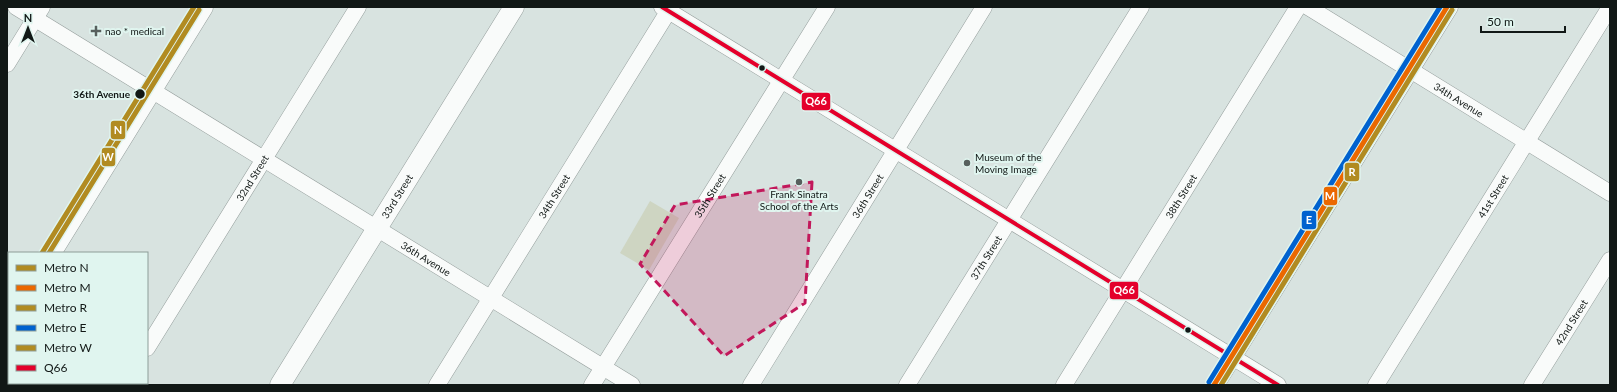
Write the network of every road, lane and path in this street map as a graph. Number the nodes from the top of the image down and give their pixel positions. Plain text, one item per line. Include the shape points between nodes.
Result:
1 (16, 7) edge
2 (203, 7) edge
3 (358, 7) edge
4 (514, 7) edge
5 (827, 7) edge
6 (984, 7) edge
7 (1140, 7) edge
8 (1298, 7) edge
9 (1308, 7) edge
10 (1450, 7) edge
11 (1610, 7) edge
12 (667, 8) edge
13 (39, 13) edge
14 (7, 64) edge
15 (1411, 70) junction
16 (781, 80) junction
17 (152, 90) junction
18 (1527, 142) junction
19 (896, 150) junction
20 (264, 159) junction
21 (1610, 193) edge
22 (1009, 220) junction
23 (377, 229) junction
24 (52, 252) edge
25 (1610, 260) edge
26 (1123, 290) junction
27 (491, 299) junction
28 (148, 346) edge
29 (1233, 357) junction
30 (603, 368) junction
31 (280, 385) edge
32 (438, 385) edge
33 (592, 385) edge
34 (632, 385) edge
35 (751, 385) edge
36 (907, 385) edge
37 (1064, 385) edge
38 (1216, 385) edge
39 (1278, 385) edge
40 (1376, 385) edge
41 (1532, 385) edge

1 - 13 street, 36th Avenue
2 - 17 main road
3 - 20 street, 32nd Street
4 - 23 main road, 33rd Street
5 - 16 street, 35th Street
6 - 19 street, 36th Street
7 - 22 street, 37th Street
8 - 26 street, 38th Street
9 - 15 street, 34th Avenue
10 - 15 street
11 - 18 street, 41st Street
12 - 16 street
12 - 27 street, 34th Street
13 - 14 street
13 - 17 street, 36th Avenue
15 - 18 street, 34th Avenue
15 - 29 street
16 - 19 street
16 - 30 street, 35th Street
17 - 20 street, 36th Avenue
17 - 24 main road
18 - 21 street, 34th Avenue
18 - 40 street, 41st Street
19 - 22 street
19 - 35 street, 36th Street
20 - 23 street, 36th Avenue
20 - 28 street, 32nd Street
22 - 26 street
22 - 36 street, 37th Street
23 - 27 street, 36th Avenue
23 - 31 main road, 33rd Street
25 - 41 street, 42nd Street
26 - 29 street
26 - 37 street, 38th Street
27 - 30 street, 36th Avenue
27 - 32 street, 34th Street
29 - 38 street
29 - 39 street
30 - 33 street, 35th Street
30 - 34 street, 36th Avenue

